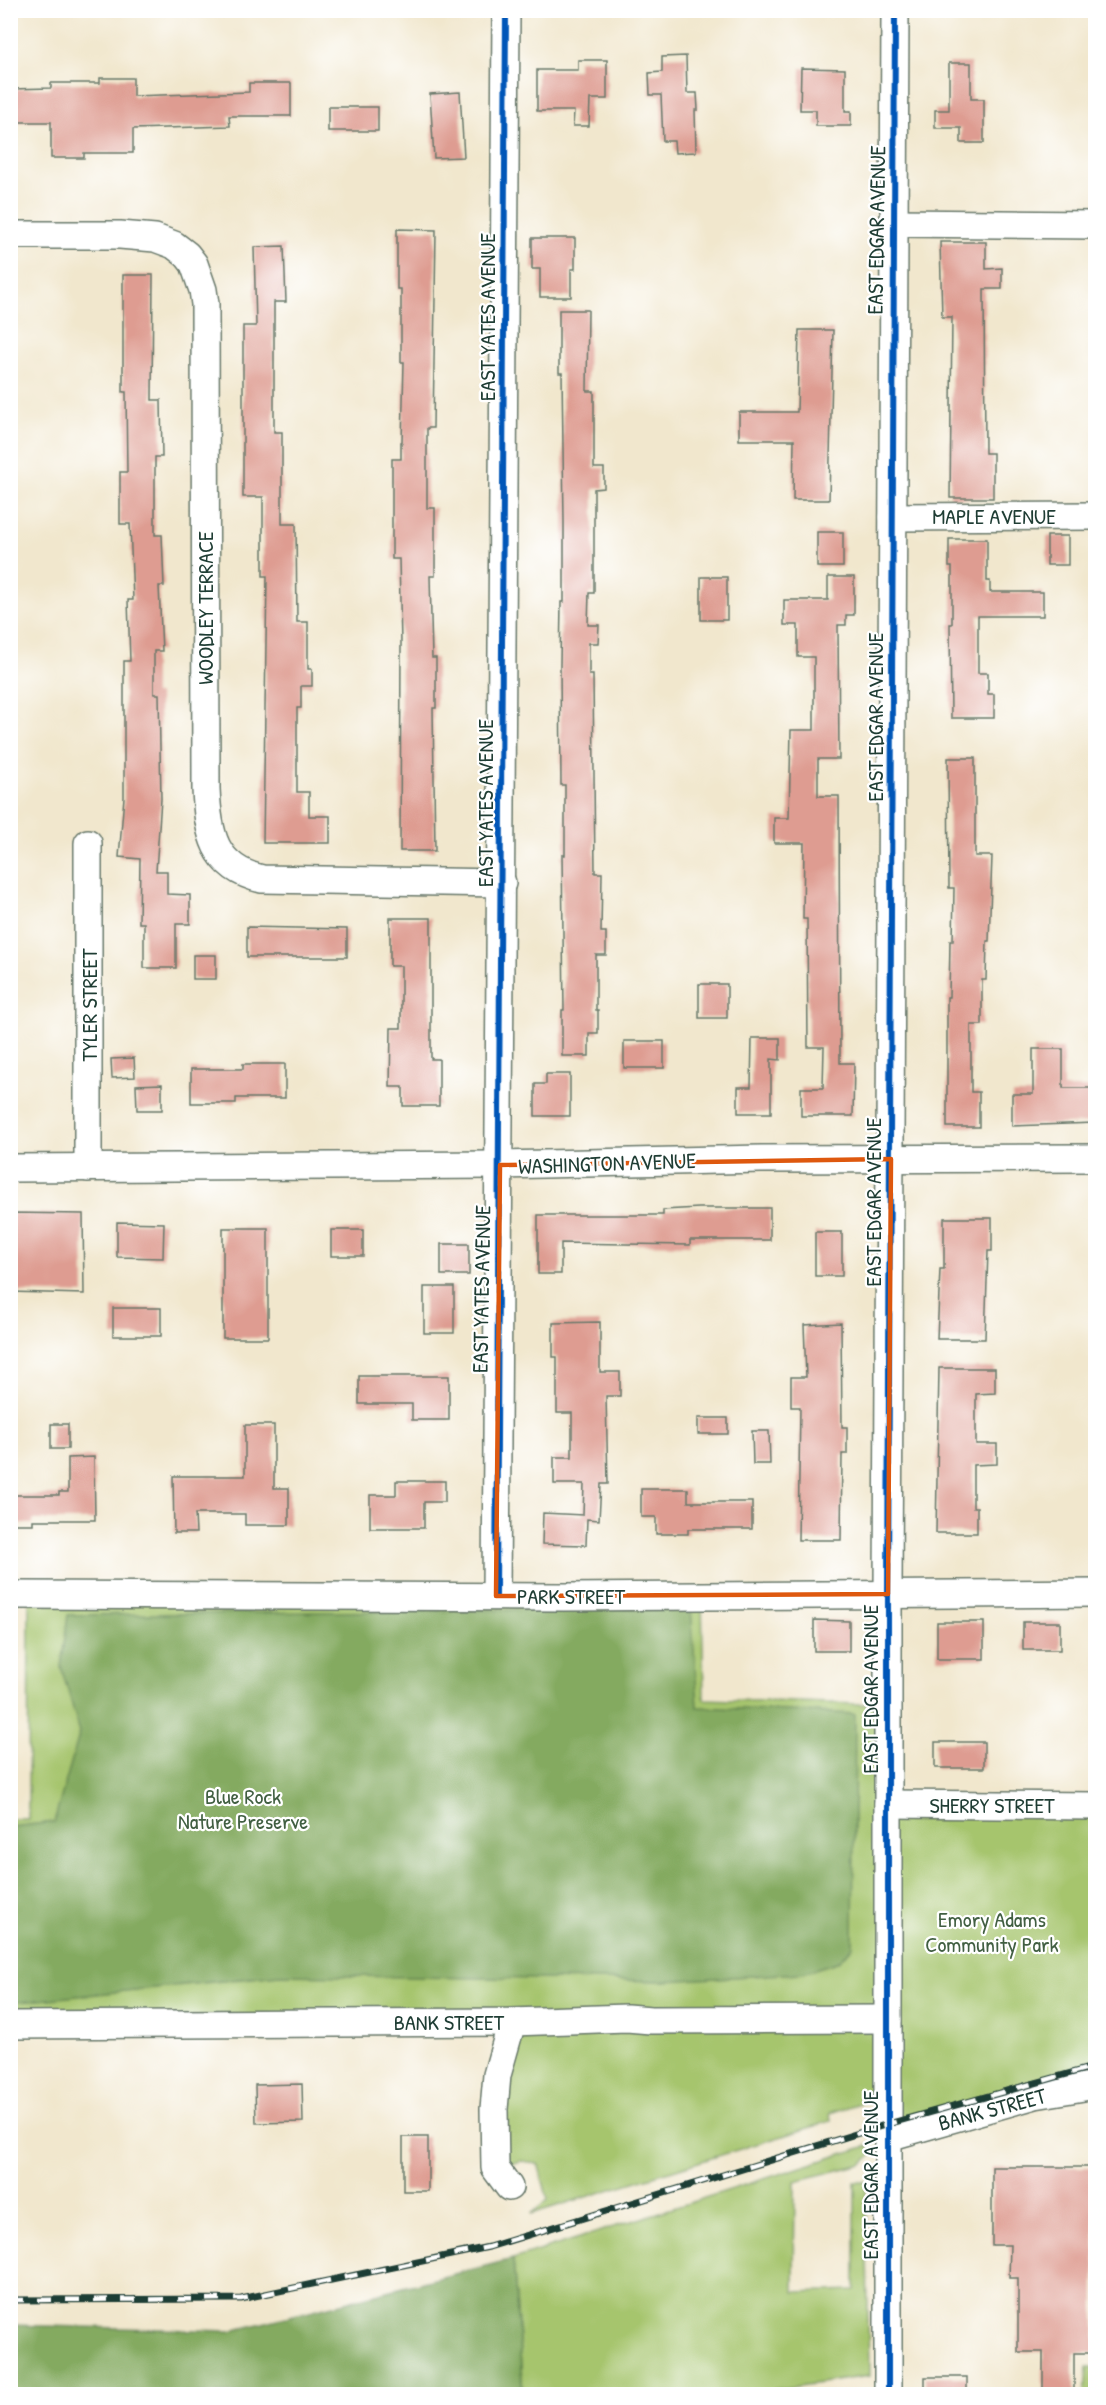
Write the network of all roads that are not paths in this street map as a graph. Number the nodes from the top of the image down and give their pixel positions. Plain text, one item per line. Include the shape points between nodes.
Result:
1 (506, 10) edge
2 (896, 10) edge
3 (894, 223) junction
4 (1095, 225) edge
5 (10, 235) edge
6 (1095, 516) edge
7 (893, 517) junction
8 (88, 843) dead end
9 (502, 883) junction
10 (1095, 1158) edge
11 (891, 1159) junction
12 (500, 1165) junction
13 (10, 1168) edge
14 (88, 1168) junction
15 (1095, 1593) edge
16 (888, 1594) junction
17 (10, 1595) edge
18 (496, 1596) junction
19 (888, 1804) junction
20 (1095, 1806) edge
21 (888, 2019) junction
22 (512, 2022) junction
23 (10, 2025) edge
24 (1095, 2085) edge
25 (888, 2137) junction
26 (509, 2187) dead end
27 (888, 2394) edge

1 - 9 street, EAST YATES AVENUE
2 - 3 street, EAST EDGAR AVENUE
3 - 4 street
3 - 7 street, EAST EDGAR AVENUE
5 - 9 street, WOODLEY TERRACE via 155,238 174,245 194,264 204,297 206,347 207,816 210,834 222,854 234,868 262,879
6 - 7 street, MAPLE AVENUE
7 - 11 street, EAST EDGAR AVENUE
8 - 14 street, TYLER STREET
9 - 12 street, EAST YATES AVENUE
10 - 11 street, WASHINGTON AVENUE
11 - 12 street, WASHINGTON AVENUE
11 - 16 street, EAST EDGAR AVENUE
12 - 14 street, WASHINGTON AVENUE
12 - 18 street, EAST YATES AVENUE
13 - 14 street, WASHINGTON AVENUE
15 - 16 street, PARK STREET
16 - 18 street, PARK STREET
16 - 19 street, EAST EDGAR AVENUE
17 - 18 street, PARK STREET
19 - 20 street, SHERRY STREET
19 - 21 street, EAST EDGAR AVENUE
21 - 22 street, BANK STREET via 627,2018
21 - 25 street, EAST EDGAR AVENUE
22 - 23 street, BANK STREET
22 - 26 street via 497,2075 494,2109 495,2168
24 - 25 street, BANK STREET via 1035,2095
25 - 27 street, EAST EDGAR AVENUE

